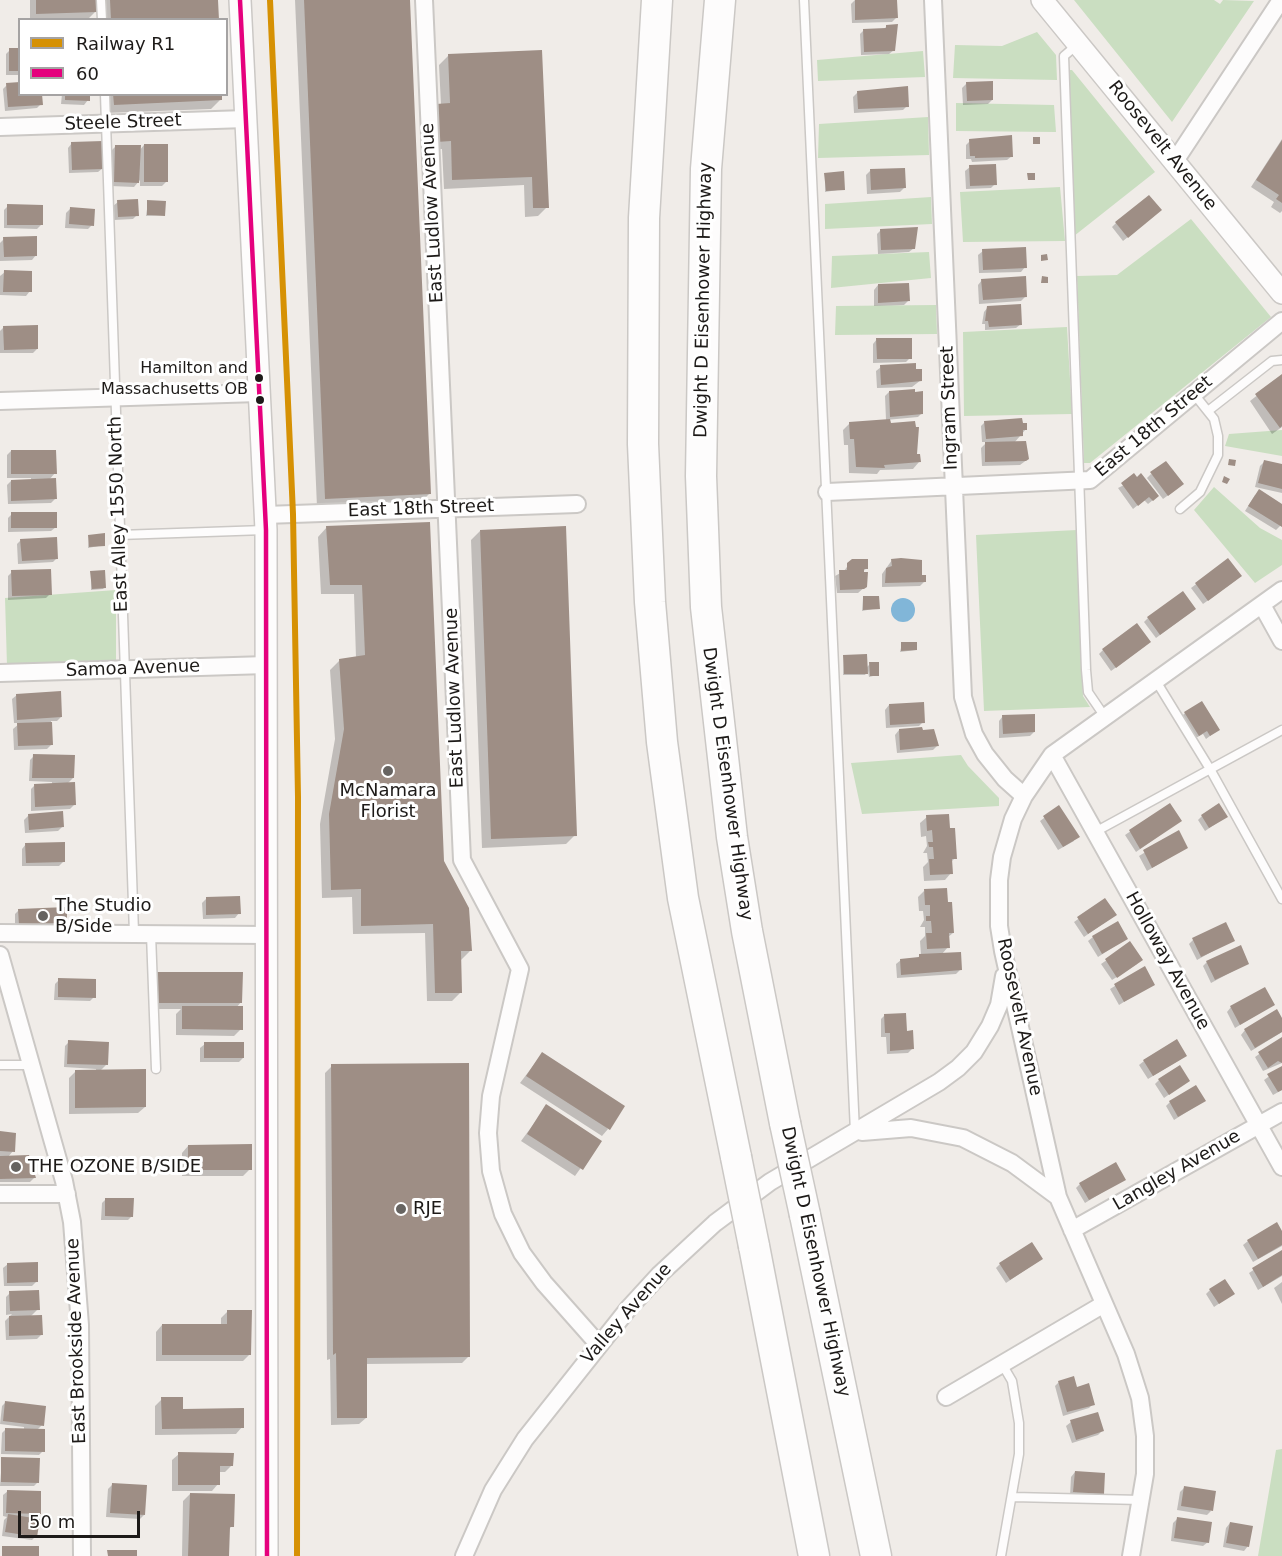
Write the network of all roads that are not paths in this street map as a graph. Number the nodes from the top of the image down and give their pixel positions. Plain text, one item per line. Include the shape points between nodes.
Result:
1 (101, 0) edge
2 (240, 0) edge
3 (424, 0) edge
4 (657, 0) edge
5 (720, 0) edge
6 (804, 0) edge
7 (933, 0) edge
8 (1042, 0) edge
9 (1281, 0) edge
10 (102, 18) edge
11 (1078, 44) junction
12 (105, 96) edge
13 (246, 119) junction
14 (106, 123) junction
15 (0, 127) edge
16 (1175, 161) junction
17 (1282, 293) edge
18 (1282, 321) edge
19 (1282, 360) edge
20 (259, 393) junction
21 (1194, 394) junction
22 (115, 397) junction
23 (0, 401) edge
24 (1208, 411) junction
25 (1082, 480) junction
26 (954, 486) junction
27 (826, 492) junction
28 (577, 504) dead end
29 (447, 508) junction
30 (1180, 509) dead end
31 (266, 523) junction
32 (119, 535) junction
33 (1282, 590) edge
34 (1262, 605) junction
35 (1282, 641) edge
36 (267, 665) junction
37 (124, 669) junction
38 (0, 674) edge
39 (1156, 681) junction
40 (1105, 717) junction
41 (1282, 730) edge
42 (1052, 755) junction
43 (1210, 769) junction
44 (1024, 796) junction
45 (1095, 832) junction
46 (1282, 899) edge
47 (0, 933) edge
48 (134, 933) junction
49 (152, 934) junction
50 (267, 935) junction
51 (0, 956) edge
52 (1006, 966) junction
53 (0, 1065) edge
54 (31, 1065) junction
55 (156, 1069) dead end
56 (1282, 1112) edge
57 (1259, 1125) junction
58 (855, 1132) junction
59 (1282, 1167) edge
60 (0, 1194) edge
61 (67, 1194) junction
62 (1058, 1197) junction
63 (1072, 1230) junction
64 (1104, 1304) junction
65 (599, 1345) junction
66 (1002, 1363) junction
67 (946, 1397) dead end
68 (1013, 1497) junction
69 (1141, 1500) junction
70 (82, 1556) edge
71 (267, 1556) edge
72 (464, 1556) edge
73 (814, 1556) edge
74 (876, 1556) edge
75 (1001, 1556) edge
76 (1131, 1556) edge

1 - 10 lane
2 - 13 street
3 - 29 street, East Ludlow Avenue
4 - 73 highway, bridge via 644,237 643,444 649,593 662,742 683,898
5 - 74 highway, Dwight D Eisenhower Highway, bridge via 706,169 701,476 706,607 732,837 747,931
6 - 27 lane
7 - 26 street, Ingram Street
8 - 11 street, Roosevelt Avenue
9 - 16 street
11 - 16 street, Roosevelt Avenue
11 - 25 lane via 1064,56
12 - 14 lane, East Alley 1550 North
13 - 14 street, Steele Street
13 - 20 street
14 - 15 street, Steele Street
14 - 22 lane, East Alley 1550 North
16 - 17 street, Roosevelt Avenue
18 - 21 street, East 18th Street
19 - 24 lane via 1272,361
20 - 22 street
20 - 31 street
21 - 24 lane
21 - 25 street, East 18th Street via 1090,480
22 - 23 street
22 - 32 lane, East Alley 1550 North
24 - 30 lane via 1218,436 1218,455 1200,492
25 - 26 street, East 18th Street
25 - 40 lane via 1088,692
26 - 27 street, East 18th Street
26 - 44 street, Ingram Street via 966,711 990,761
27 - 58 lane
28 - 29 street, East 18th Street
29 - 31 street, East 18th Street
29 - 65 street, East Ludlow Avenue via 462,860 520,969 491,1096 488,1133 492,1178 503,1214 522,1253
31 - 32 lane
31 - 36 street
32 - 37 lane, East Alley 1550 North
33 - 34 street, Roosevelt Avenue
34 - 35 street
34 - 39 street, Roosevelt Avenue
36 - 37 street, Samoa Avenue
36 - 50 street
37 - 38 street, Samoa Avenue
37 - 48 lane, East Alley 1550 North
39 - 40 street, Roosevelt Avenue
39 - 43 lane
40 - 42 street, Roosevelt Avenue
41 - 43 lane
42 - 44 street, Roosevelt Avenue
42 - 45 street, Holloway Avenue
43 - 45 lane
43 - 46 lane
44 - 52 street, Roosevelt Avenue via 1013,819 999,880 999,926
45 - 57 street, Holloway Avenue
47 - 48 street
48 - 49 street
49 - 50 street
49 - 55 lane
50 - 71 street
51 - 54 street, East Brookside Avenue
52 - 58 street, Valley Avenue via 993,1019 974,1052 939,1082
52 - 62 street, Roosevelt Avenue
53 - 54 lane
54 - 61 street, East Brookside Avenue
56 - 57 street, Langley Avenue
57 - 59 street, Holloway Avenue
57 - 63 street, Langley Avenue
58 - 62 street, Valley Avenue via 911,1128 963,1138 1012,1163
58 - 65 street, Valley Avenue via 770,1182 706,1230 660,1274
60 - 61 street
61 - 70 street, East Brookside Avenue via 79,1296
62 - 63 street, Roosevelt Avenue
63 - 64 street, Roosevelt Avenue
64 - 66 street
64 - 69 street, Roosevelt Avenue via 1140,1398 1145,1444
65 - 72 street, Valley Avenue via 512,1458
66 - 67 street
66 - 68 lane via 1012,1381 1019,1423
68 - 69 lane
68 - 75 lane
69 - 76 street, Roosevelt Avenue

